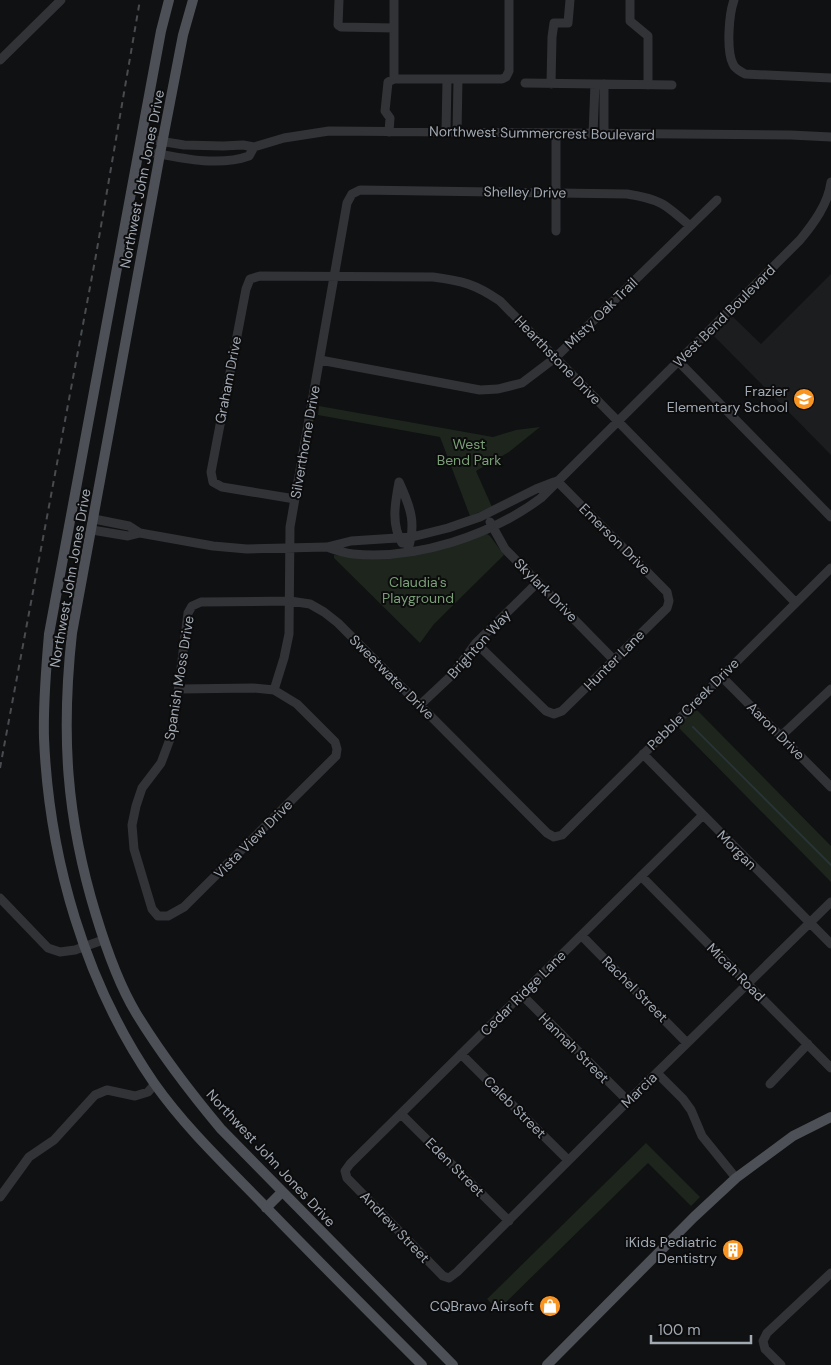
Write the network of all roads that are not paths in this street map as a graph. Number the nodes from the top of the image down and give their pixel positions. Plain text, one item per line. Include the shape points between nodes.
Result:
1 (61, 0) edge
2 (170, 0) edge
3 (193, 0) edge
4 (339, 0) edge
5 (394, 0) edge
6 (509, 0) edge
7 (570, 0) edge
8 (630, 0) edge
9 (734, 0) edge
10 (394, 28) junction
11 (0, 60) edge
12 (831, 78) edge
13 (394, 79) junction
14 (442, 79) junction
15 (458, 79) junction
16 (526, 83) dead end
17 (551, 84) junction
18 (599, 84) junction
19 (648, 85) junction
20 (672, 85) dead end
21 (390, 132) junction
22 (446, 132) junction
23 (457, 133) junction
24 (556, 134) junction
25 (593, 134) junction
26 (604, 134) junction
27 (141, 138) junction
28 (831, 138) edge
29 (162, 141) junction
30 (254, 147) junction
31 (139, 150) junction
32 (160, 154) junction
33 (831, 182) edge
34 (556, 192) junction
35 (352, 194) joint
36 (717, 200) dead end
37 (690, 226) junction
38 (556, 231) dead end
39 (334, 277) junction
40 (250, 279) joint
41 (555, 358) junction
42 (320, 360) junction
43 (678, 361) junction
44 (617, 421) junction
45 (557, 480) junction
46 (295, 499) junction
47 (486, 514) junction
48 (831, 517) edge
49 (94, 519) junction
50 (492, 527) junction
51 (92, 530) junction
52 (140, 533) junction
53 (412, 537) junction
54 (399, 538) junction
55 (289, 548) junction
56 (327, 548) junction
57 (407, 552) junction
58 (831, 568) edge
59 (538, 582) junction
60 (290, 601) junction
61 (669, 601) joint
62 (796, 602) junction
63 (192, 606) joint
64 (476, 643) junction
65 (614, 660) junction
66 (721, 676) junction
67 (180, 689) junction
68 (831, 689) edge
69 (274, 690) junction
70 (420, 705) junction
71 (781, 736) junction
72 (643, 754) junction
73 (831, 787) edge
74 (703, 816) junction
75 (554, 837) joint
76 (641, 876) junction
77 (0, 898) edge
78 (831, 902) edge
79 (158, 916) joint
80 (810, 923) junction
81 (582, 936) junction
82 (103, 940) junction
83 (831, 944) edge
84 (85, 946) junction
85 (747, 984) junction
86 (521, 994) junction
87 (687, 1043) junction
88 (808, 1044) junction
89 (462, 1054) junction
90 (831, 1068) edge
91 (657, 1073) junction
92 (155, 1084) junction
93 (770, 1084) dead end
94 (628, 1101) junction
95 (401, 1114) junction
96 (831, 1117) edge
97 (568, 1160) junction
98 (345, 1171) joint
99 (736, 1178) junction
100 (282, 1192) junction
101 (0, 1197) edge
102 (266, 1208) junction
103 (509, 1220) junction
104 (831, 1273) edge
105 (449, 1278) joint
106 (422, 1365) edge
107 (453, 1365) edge
108 (546, 1365) edge
109 (781, 1365) edge

1 - 11 street
2 - 27 main road, Northwest John Jones Drive
3 - 29 main road, Northwest John Jones Drive
4 - 10 street via 338,25 341,27
5 - 10 street
6 - 15 street via 509,71 506,77
7 - 17 street via 568,23 554,23
8 - 19 street via 630,21 648,36
9 - 12 street via 730,53 736,69 745,74
10 - 13 street
13 - 14 street
13 - 21 street via 388,82 385,111 390,118
14 - 15 street
14 - 22 street
15 - 23 street
16 - 17 street
17 - 18 street
18 - 19 street
18 - 25 street
18 - 26 street
19 - 20 street
21 - 22 street, Northwest Summercrest Boulevard
21 - 30 street, Northwest Summercrest Boulevard via 329,131 284,138
22 - 23 street, Northwest Summercrest Boulevard
23 - 24 street, Northwest Summercrest Boulevard
24 - 25 street, Northwest Summercrest Boulevard
24 - 34 street
25 - 26 street, Northwest Summercrest Boulevard
26 - 28 street, Northwest Summercrest Boulevard
27 - 29 street, Northwest Summercrest Boulevard
27 - 31 main road, Northwest John Jones Drive
29 - 30 street, Northwest Summercrest Boulevard via 184,145 243,144
29 - 32 main road, Northwest John Jones Drive
30 - 32 street, Northwest Summercrest Boulevard via 249,156 230,160 198,160
31 - 32 street, Northwest Summercrest Boulevard
31 - 84 main road, Northwest John Jones Drive via 49,634 45,679 44,737 54,827 66,885
32 - 49 main road, Northwest John Jones Drive
33 - 43 street, West Bend Boulevard via 816,220 800,240
34 - 35 street, Shelley Drive via 360,190
34 - 37 street, Shelley Drive via 648,197 665,204
34 - 38 street
35 - 39 street, Silverthorne Drive
36 - 37 street, Misty Oak Trail
37 - 41 street, Misty Oak Trail
39 - 40 street, Hearthstone Drive via 260,276
39 - 41 street, Hearthstone Drive via 459,280 500,301
39 - 42 street, Silverthorne Drive
40 - 46 street, Graham Drive via 211,472 213,482 222,487
41 - 42 street, Misty Oak Trail via 522,383 480,390
41 - 44 street, Hearthstone Drive
42 - 46 street, Silverthorne Drive
43 - 44 street, West Bend Boulevard
43 - 48 street
44 - 45 street, West Bend Boulevard
44 - 62 street, Hearthstone Drive
45 - 47 street, West Bend Boulevard
45 - 50 street, West Bend Boulevard via 532,504
45 - 61 street, Emerson Drive via 667,592
46 - 55 street, Silverthorne Drive
47 - 50 street, Skylark Drive
47 - 53 street, West Bend Boulevard
49 - 51 main road, Northwest John Jones Drive
49 - 52 street, West Bend Boulevard via 129,526
50 - 57 street, West Bend Boulevard via 452,542
50 - 59 street, Skylark Drive via 505,549
51 - 52 street, West Bend Boulevard via 128,536
51 - 82 main road, Northwest John Jones Drive via 72,633 66,734 74,825 85,880
52 - 55 street, West Bend Boulevard via 213,546
53 - 54 street, West Bend Boulevard
53 - 54 street via 409,503 400,482 394,505
53 - 57 street
54 - 56 street, West Bend Boulevard via 351,541
54 - 57 street
55 - 56 street, West Bend Boulevard
55 - 60 street, Silverthorne Drive
56 - 57 street, West Bend Boulevard via 351,554
58 - 62 street, Pebble Creek Drive
59 - 64 street, Brighton Way
59 - 65 street, Skylark Drive
60 - 63 street, Sweetwater Drive via 201,602
60 - 69 street, Silverthorne Drive via 289,634
60 - 70 street, Sweetwater Drive via 310,604 338,623
61 - 65 street, Hunter Lane via 667,608
62 - 66 street, Pebble Creek Drive
63 - 67 street, Spanish Moss Drive via 188,613
64 - 65 street, Hunter Lane via 546,712 554,714 562,711
64 - 70 street, Brighton Way via 453,674
66 - 71 street, Aaron Drive
66 - 72 street, Pebble Creek Drive
67 - 69 street
67 - 79 street, Spanish Moss Drive via 174,731 161,763 142,788 132,825 134,849 152,909
68 - 71 street
69 - 79 street, Vista View Drive via 297,704 335,742 336,756 184,907 168,916
70 - 75 street, Sweetwater Drive
71 - 73 street, Aaron Drive
72 - 74 street, Morgan
72 - 75 street, Pebble Creek Drive via 562,835
74 - 76 street, Cedar Ridge Lane
74 - 80 street, Morgan
76 - 81 street, Cedar Ridge Lane
76 - 85 street, Micah Road
77 - 84 street via 48,948 60,952
78 - 80 street, Marcia
80 - 83 street, Morgan
80 - 85 street, Marcia
81 - 86 street, Cedar Ridge Lane
81 - 87 street, Rachel Street
82 - 84 street
82 - 100 main road, Northwest John Jones Drive via 135,1012 169,1063 221,1129
84 - 92 main road, Northwest John Jones Drive via 116,1020
85 - 87 street, Marcia
85 - 88 street, Micah Road
86 - 89 street, Cedar Ridge Lane
86 - 94 street, Hannah Street
87 - 91 street, Marcia
88 - 90 street, Micah Road
88 - 93 street
89 - 95 street, Cedar Ridge Lane
89 - 97 street, Caleb Street
91 - 94 street, Marcia
91 - 99 street via 683,1098 702,1136
92 - 101 street via 148,1092 135,1096 107,1090 95,1095 54,1140 29,1157
92 - 102 main road, Northwest John Jones Drive via 196,1135
94 - 97 street, Marcia
95 - 98 street, Cedar Ridge Lane
95 - 103 street, Eden Street
96 - 99 main road via 793,1136
97 - 103 street, Marcia
98 - 105 street, Andrew Street via 347,1178 443,1276
99 - 108 main road
100 - 102 main road
100 - 107 main road, Northwest John Jones Drive
102 - 106 main road, Northwest John Jones Drive
103 - 105 street, Marcia
104 - 109 street via 767,1333 763,1342 765,1349

